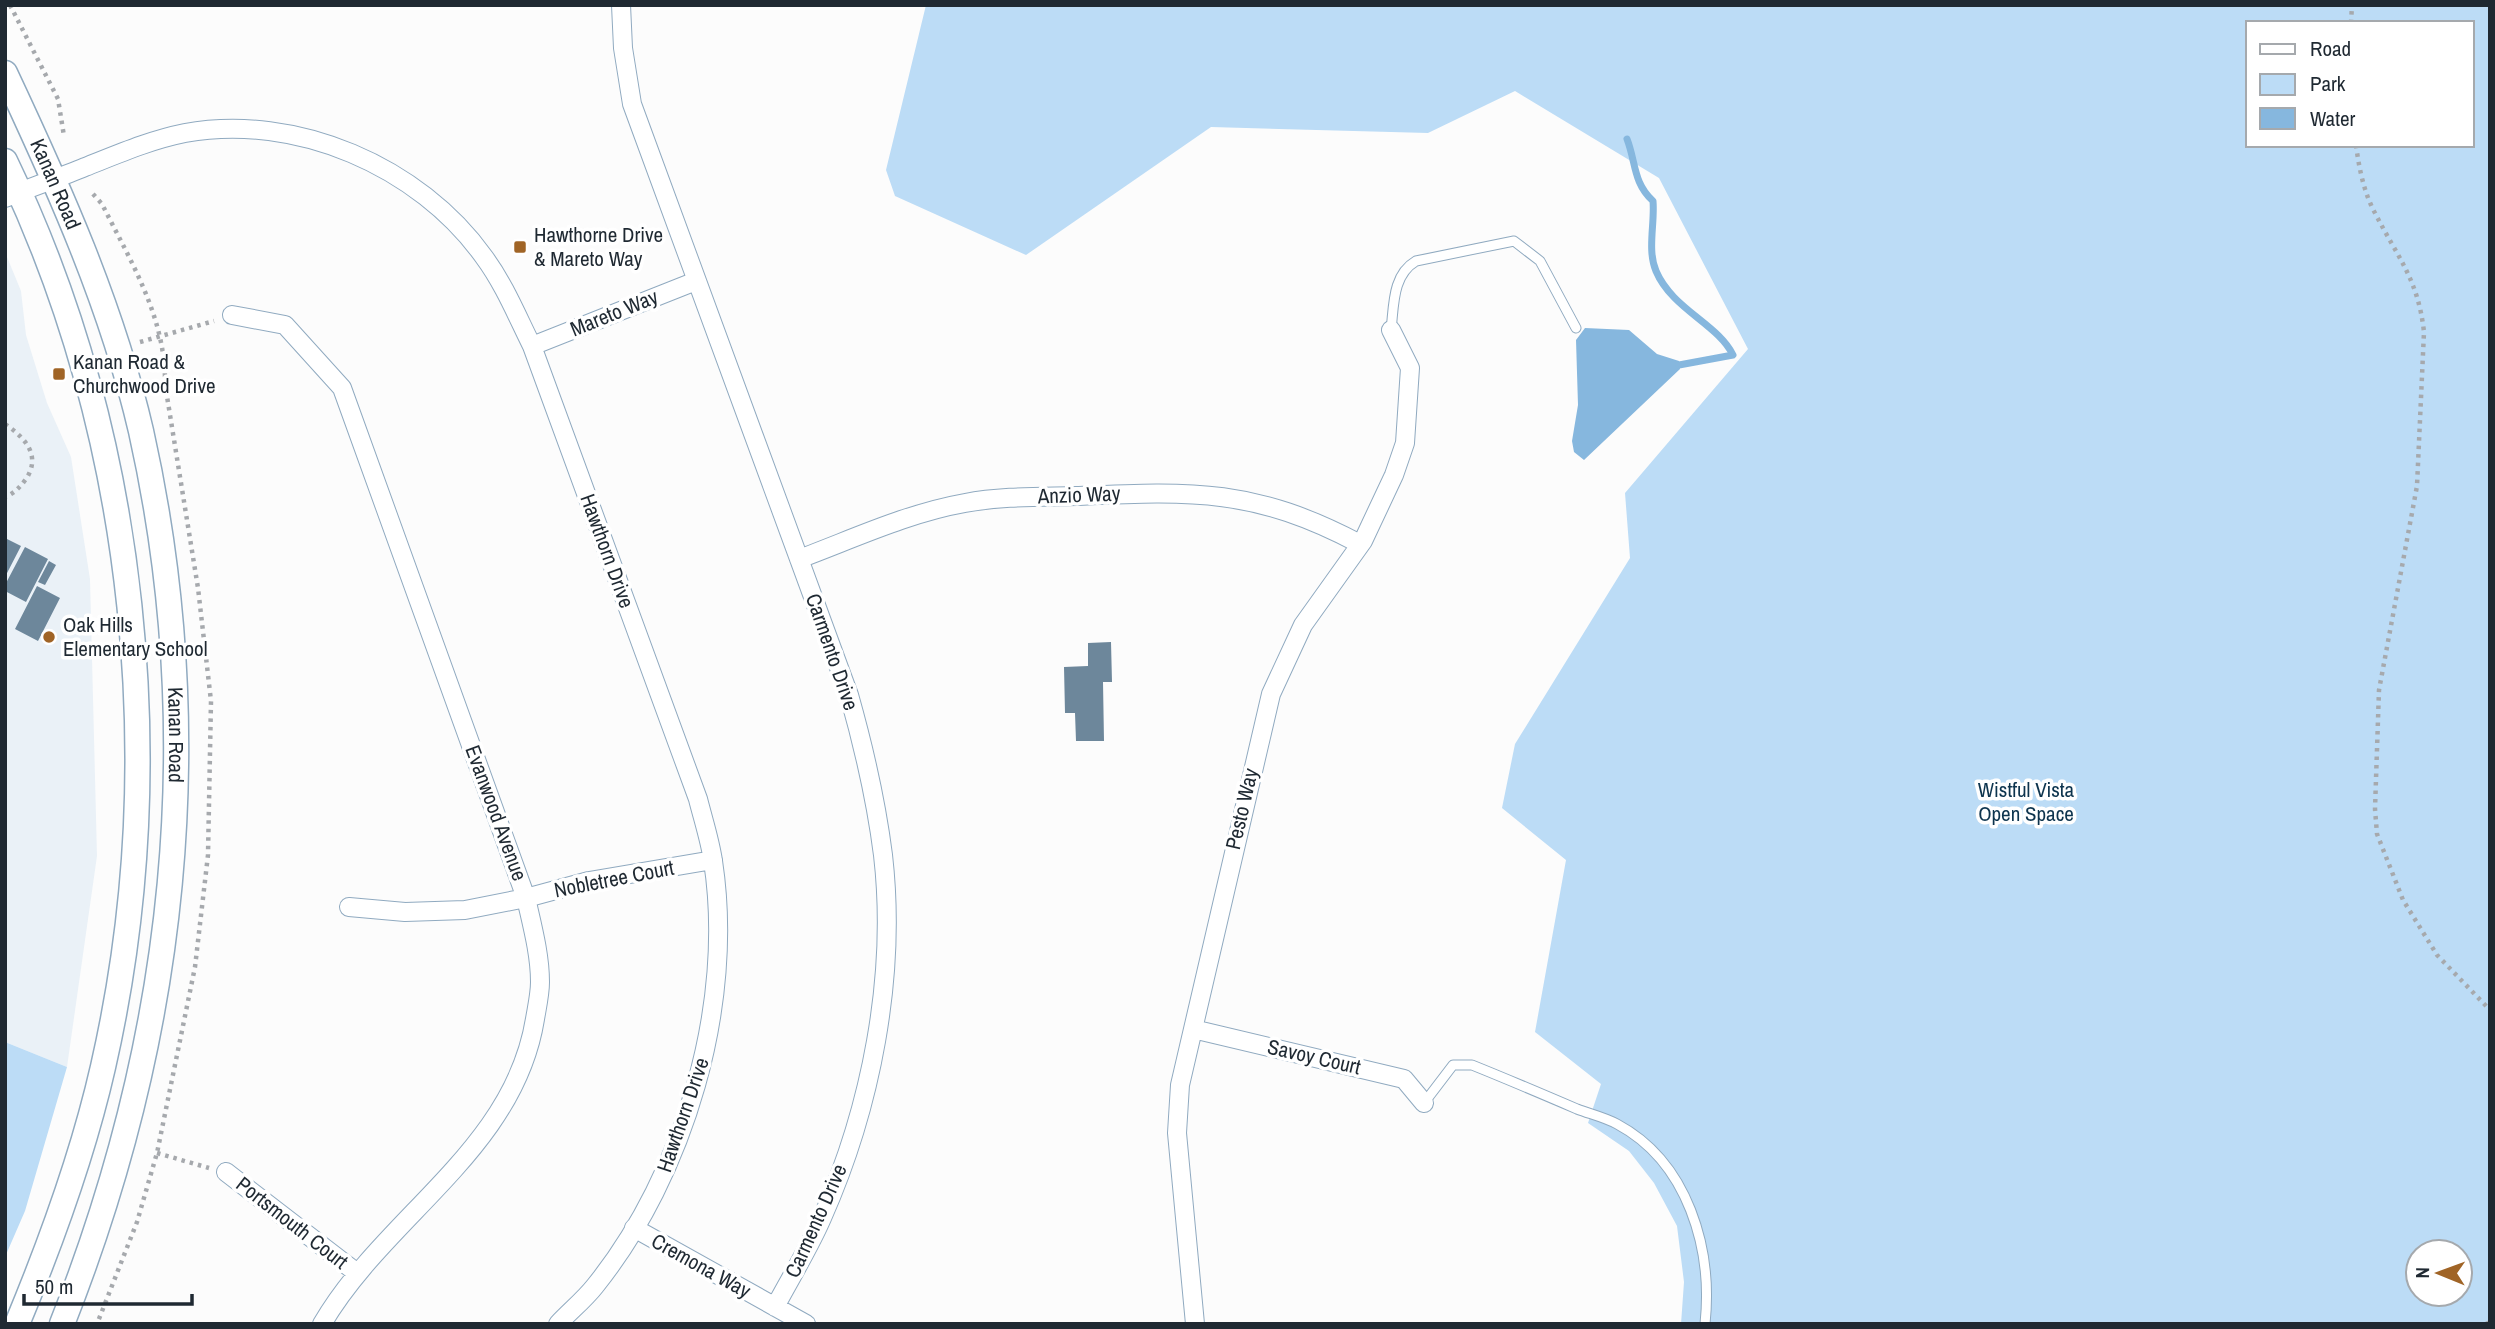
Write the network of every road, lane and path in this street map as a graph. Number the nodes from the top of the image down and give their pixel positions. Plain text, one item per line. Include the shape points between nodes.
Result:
1 (10, 5) edge
2 (621, 5) edge
3 (5, 73) edge
4 (64, 136) dead end
5 (2356, 147) edge
6 (5, 161) edge
7 (54, 178) junction
8 (13, 195) edge
9 (696, 281) junction
10 (232, 315) joint
11 (1576, 328) dead end
12 (1391, 330) joint
13 (140, 342) dead end
14 (532, 346) junction
15 (5, 424) edge
16 (5, 497) edge
17 (1360, 544) junction
18 (799, 559) junction
19 (713, 860) junction
20 (526, 898) junction
21 (349, 907) dead end
22 (2490, 1010) edge
23 (1193, 1029) junction
24 (1424, 1103) joint
25 (157, 1153) dead end
26 (226, 1172) joint
27 (634, 1228) junction
28 (357, 1273) junction
29 (775, 1307) junction
30 (18, 1324) edge
31 (62, 1324) edge
32 (322, 1324) edge
33 (558, 1324) edge
34 (806, 1324) edge
35 (1195, 1324) edge
36 (1705, 1324) edge

1 - 4 path via 58,99
2 - 9 street, Carmento Drive via 632,104
3 - 7 main road, Kanan Road
5 - 22 path via 2371,205 2410,271 2424,332 2417,486 2379,690 2377,834 2403,900 2437,955
6 - 8 main road, Kanan Road
7 - 8 street, Hawthorn Drive
7 - 14 street, Hawthorn Drive via 136,146 186,133 262,131 331,145 402,179 458,225 503,286
7 - 31 main road, Kanan Road via 98,287 140,428 155,503 170,615 176,805 170,903 141,1078 118,1167
8 - 30 main road, Kanan Road via 69,321 97,423 129,613 137,733 130,896 103,1067 80,1155
9 - 14 street, Mareto Way
9 - 18 street, Carmento Drive
10 - 13 path
10 - 20 street, Evanwood Avenue via 285,325 342,388
11 - 12 lane via 1540,261 1514,241 1408,266 1397,283
12 - 17 street, Pesto Way via 1410,368 1405,443
14 - 19 street, Hawthorn Drive via 698,799
15 - 16 path via 25,439 33,459 29,475
17 - 18 street, Anzio Way via 1268,504 1175,492 966,502 917,515
17 - 23 street, Pesto Way via 1303,625 1271,694
18 - 29 street, Carmento Drive via 849,695 869,766 883,857 886,943 876,1041 855,1132 822,1218
19 - 20 street, Nobletree Court via 589,881
19 - 27 street, Hawthorn Drive via 717,957 706,1050 679,1139
20 - 21 street, Nobletree Court via 465,910 405,912
20 - 28 street, Evanwood Avenue via 540,984 532,1034 518,1078 477,1144
23 - 24 street, Savoy Court via 1404,1079
23 - 35 street, Pesto Way via 1180,1085 1177,1133
24 - 36 lane via 1453,1065 1472,1065 1618,1124 1675,1177 1691,1205 1705,1274
25 - 26 path
26 - 28 street, Portsmouth Court
27 - 29 street, Cremona Way
27 - 33 street, Hawthorn Drive via 595,1287
28 - 32 street, Evanwood Avenue
29 - 34 street, Cremona Way

